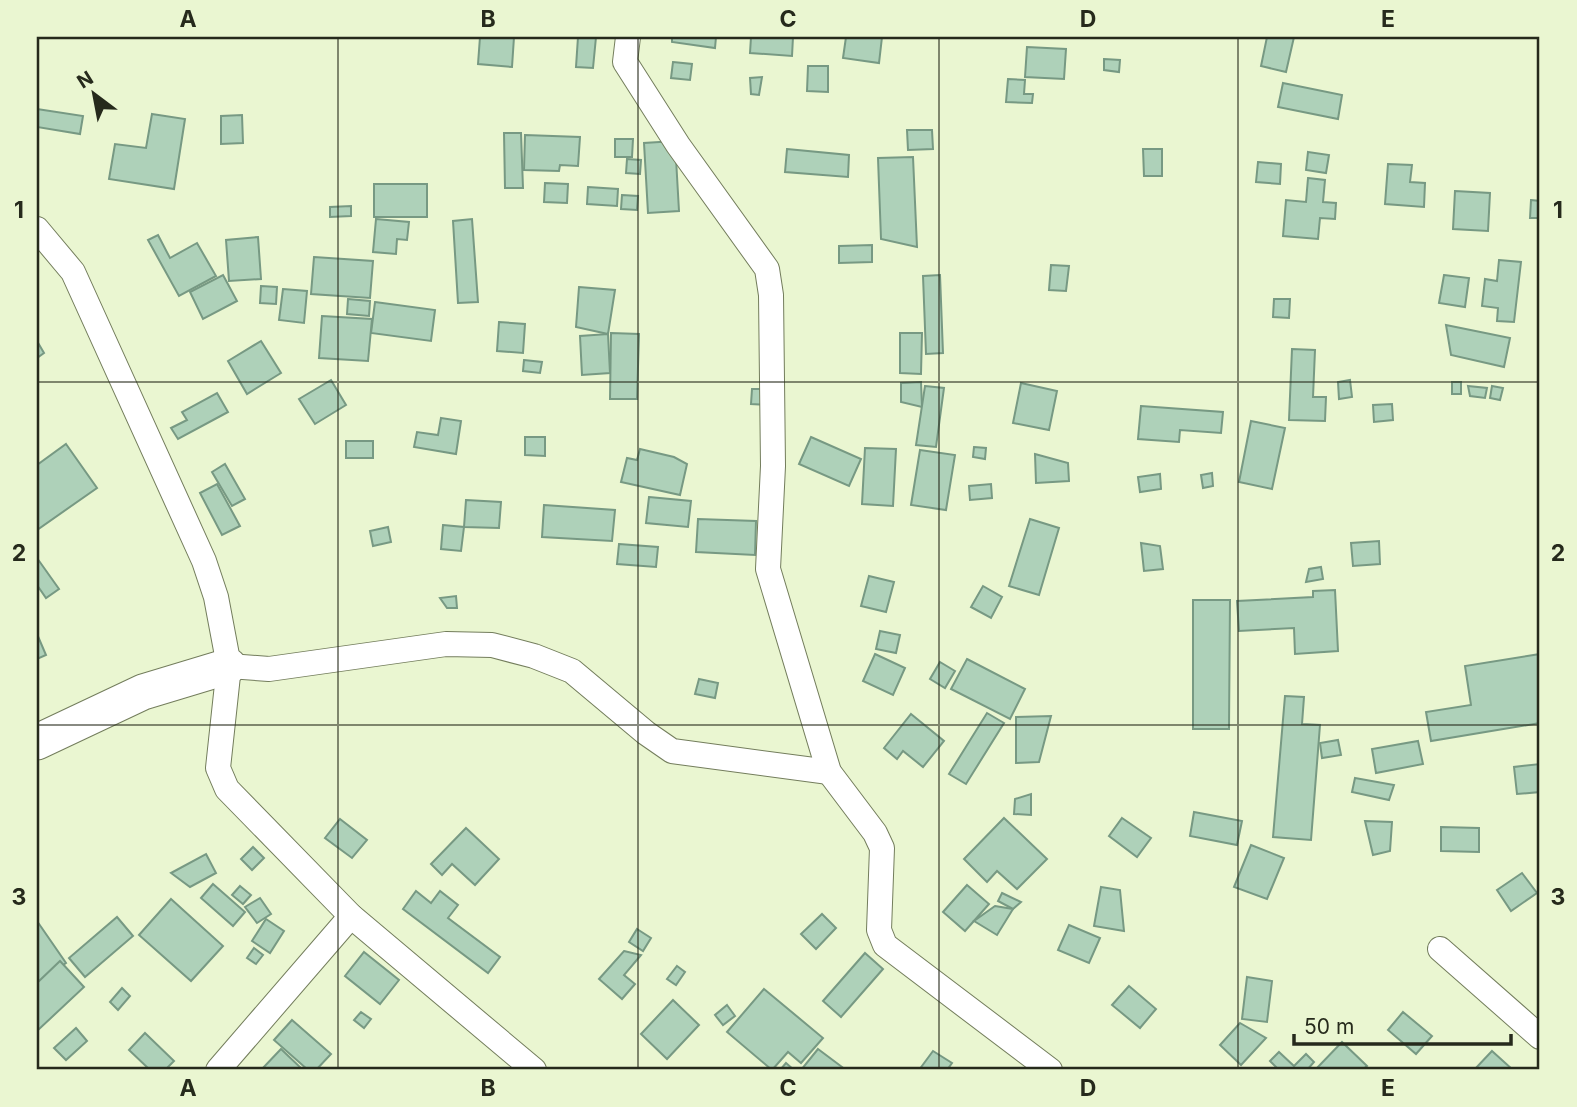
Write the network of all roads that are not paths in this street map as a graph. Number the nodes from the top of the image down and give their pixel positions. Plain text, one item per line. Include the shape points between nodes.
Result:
1 (628, 37) edge
2 (37, 229) edge
3 (229, 666) junction
4 (37, 742) edge
5 (829, 772) junction
6 (351, 916) junction
7 (1440, 949) dead end
8 (1540, 1037) edge
9 (218, 1070) edge
10 (534, 1070) edge
11 (1050, 1070) edge

1 - 5 street via 625,62 767,269 773,466 768,569
2 - 3 street via 73,272 204,561
3 - 4 main road via 143,692
3 - 5 street via 269,669 446,644 492,645 572,671 672,751
3 - 6 street via 218,768 227,789
5 - 11 street via 882,848 879,930 885,945
6 - 9 street
6 - 10 street
7 - 8 street

